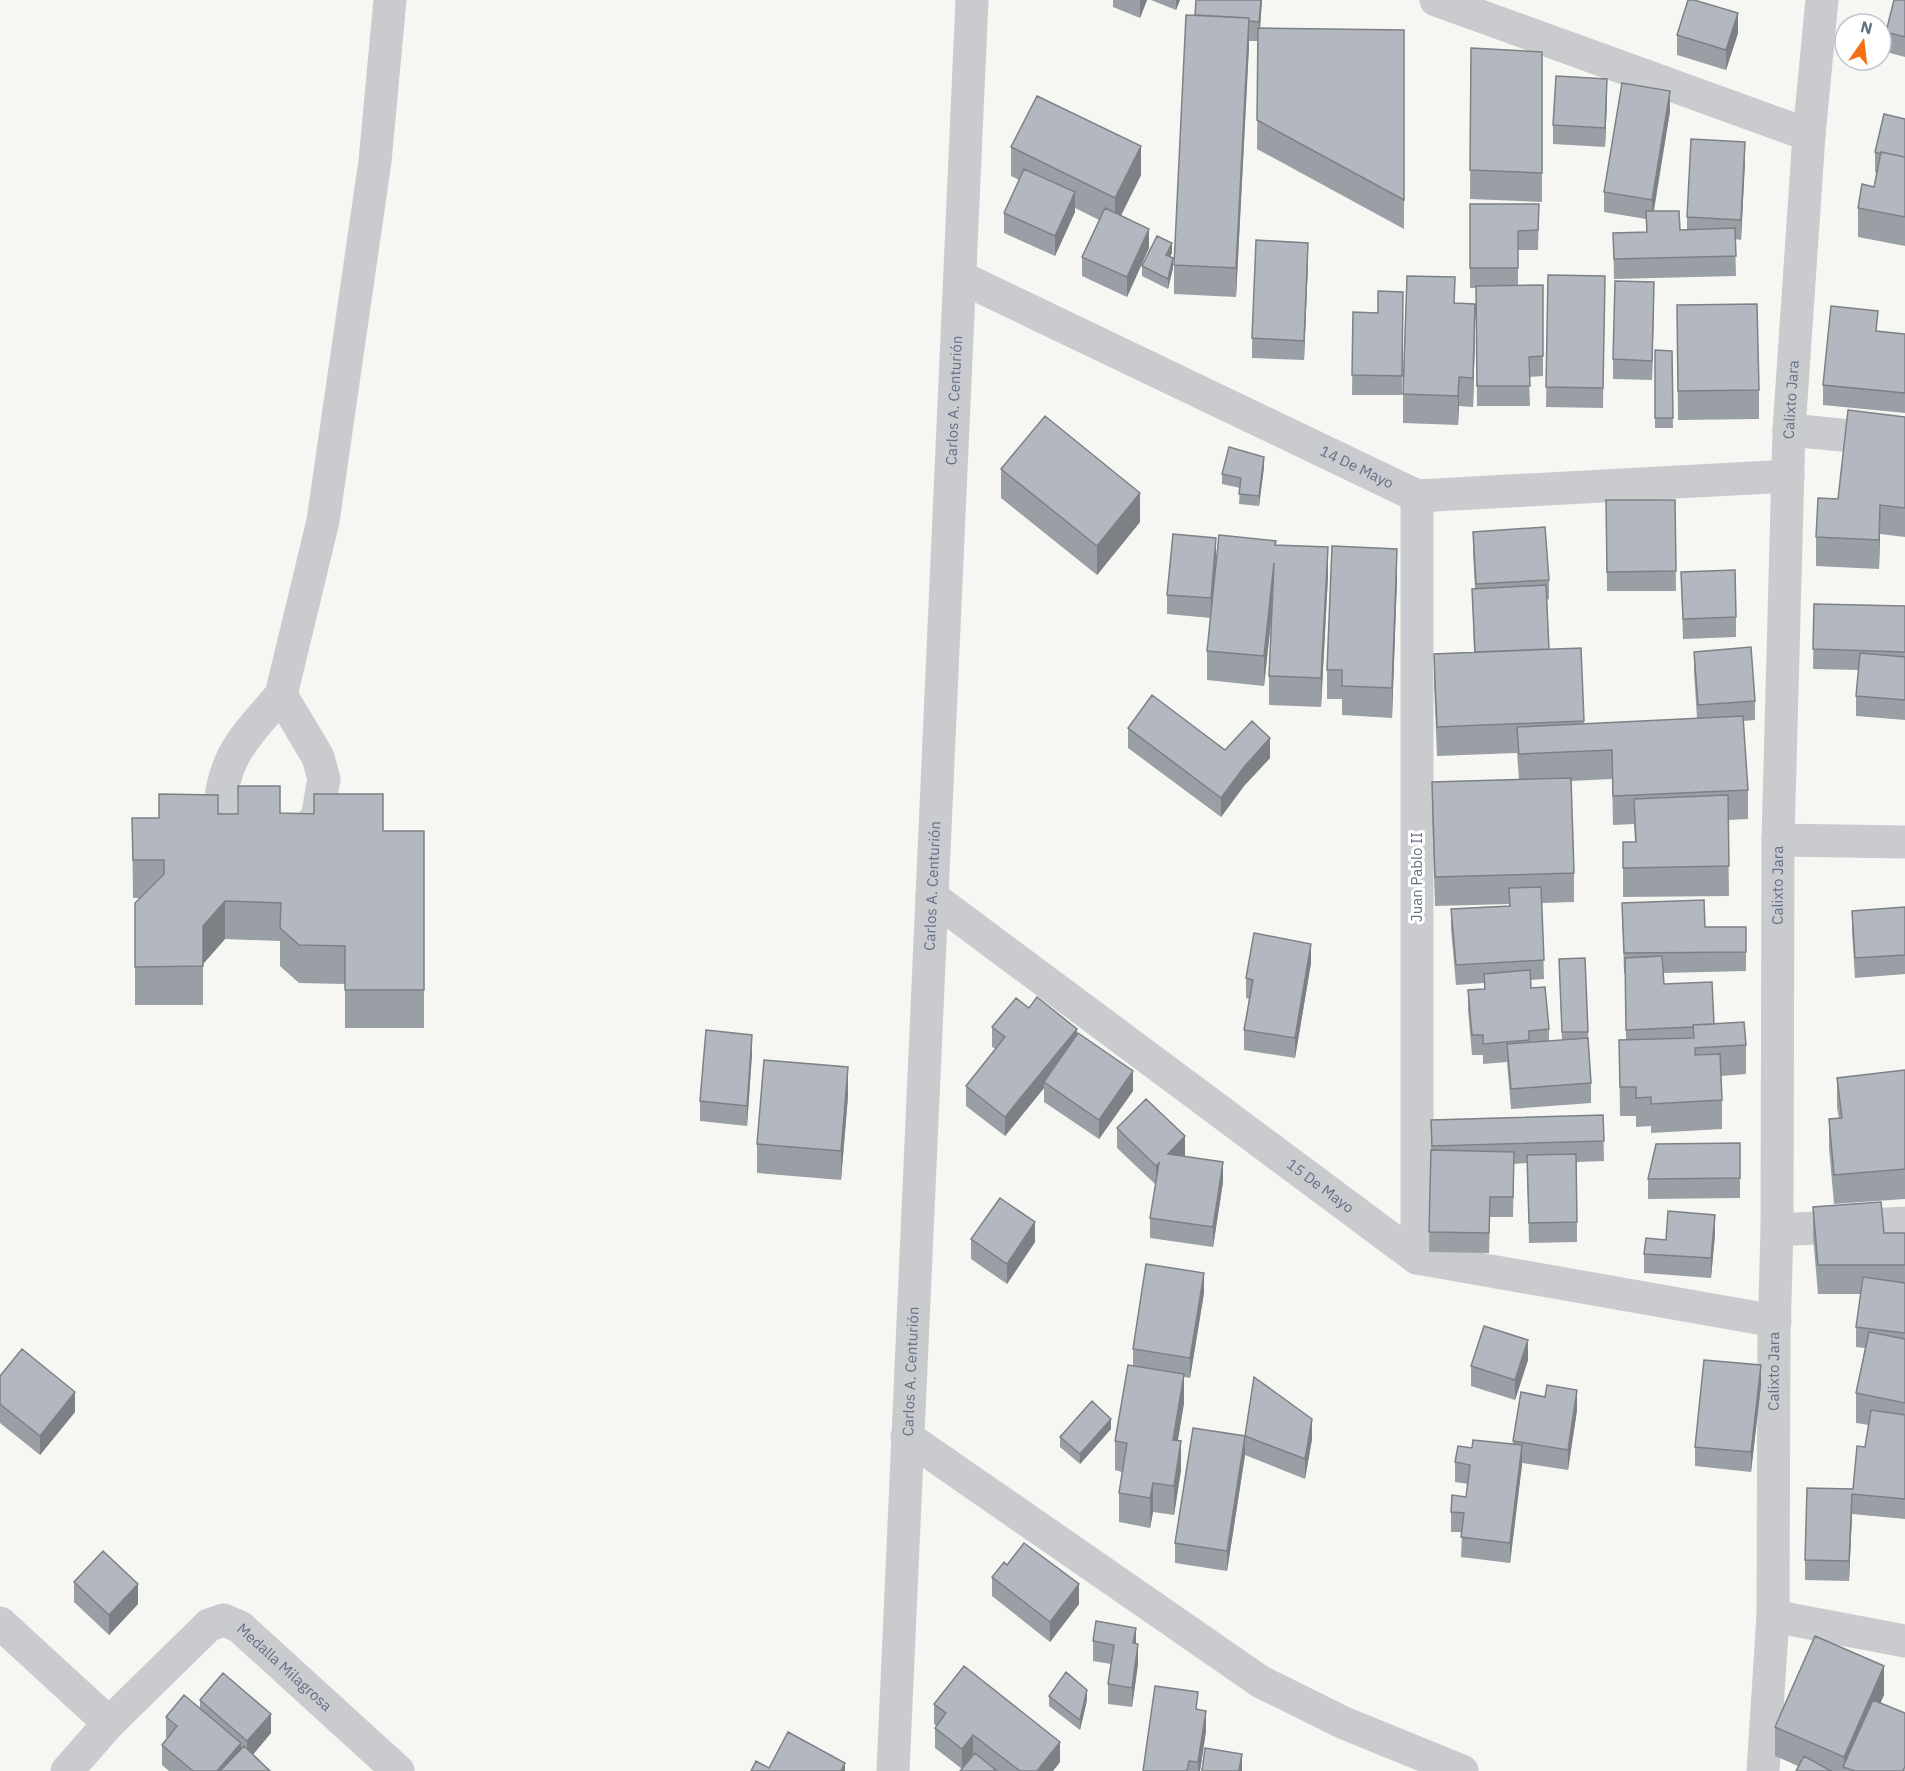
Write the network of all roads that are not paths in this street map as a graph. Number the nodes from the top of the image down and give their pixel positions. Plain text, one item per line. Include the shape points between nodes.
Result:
1 (390, 0) edge
2 (972, 0) edge
3 (1436, 0) edge
4 (1822, 0) edge
5 (1809, 135) junction
6 (960, 277) junction
7 (1789, 430) junction
8 (1905, 441) edge
9 (1788, 476) junction
10 (1417, 496) junction
11 (281, 695) junction
12 (238, 836) edge
13 (280, 836) edge
14 (1778, 840) junction
15 (1905, 842) edge
16 (932, 897) junction
17 (1905, 1223) edge
18 (1777, 1230) junction
19 (1417, 1258) junction
20 (1775, 1321) junction
21 (907, 1437) junction
22 (1773, 1616) junction
23 (0, 1623) edge
24 (1905, 1641) edge
25 (110, 1723) junction
26 (67, 1771) edge
27 (398, 1771) edge
28 (893, 1771) edge
29 (1462, 1771) edge
30 (1763, 1771) edge

1 - 11 street via 375,161 323,521
2 - 6 street, Carlos A. Centurión
3 - 5 street
4 - 5 street, Calixto Jara
5 - 7 street, Calixto Jara
6 - 10 street, 14 De Mayo
6 - 16 street, Carlos A. Centurión
7 - 8 street
7 - 9 street, Calixto Jara
9 - 10 street, 14 De Mayo
9 - 14 street, Calixto Jara
10 - 19 street, Juan Pablo II
11 - 12 street via 235,755 226,777 223,823
11 - 13 street via 318,757 324,779 317,818 296,836
14 - 15 street
14 - 18 street, Calixto Jara
16 - 19 street, 15 De Mayo
16 - 21 street, Carlos A. Centurión
17 - 18 street
18 - 20 street, Calixto Jara
19 - 20 street, 15 De Mayo
20 - 22 street, Calixto Jara
21 - 28 street, Carlos A. Centurión
21 - 29 street via 1261,1682 1344,1724
22 - 24 street
22 - 30 street, Calixto Jara
23 - 25 street
25 - 26 street, Medalla Milagrosa
25 - 27 street, Medalla Milagrosa via 209,1625 224,1620 240,1627

